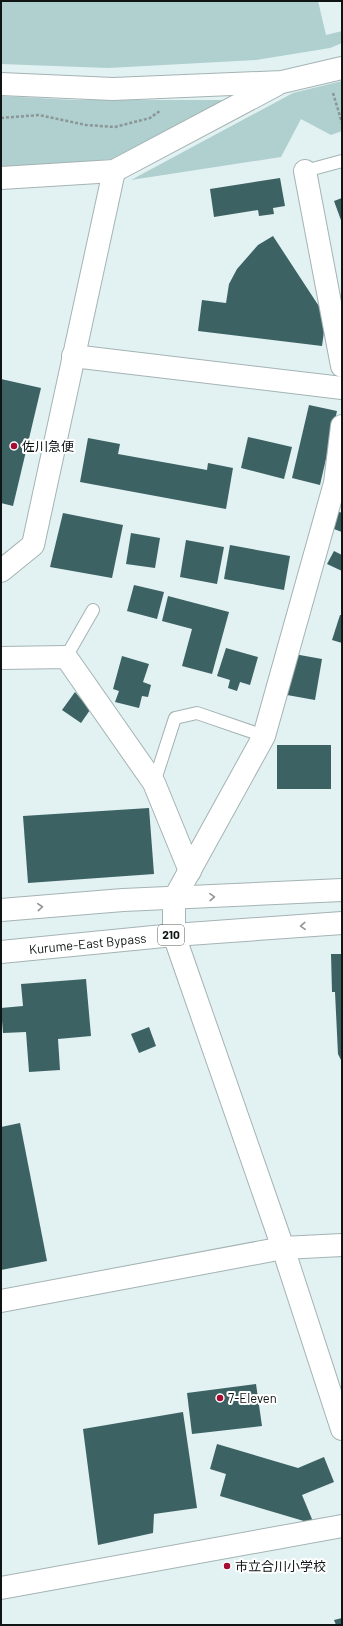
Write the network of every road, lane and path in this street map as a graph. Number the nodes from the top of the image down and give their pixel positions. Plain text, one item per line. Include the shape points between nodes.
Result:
1 (334, 70) edge
2 (282, 82) junction
3 (1, 84) edge
4 (167, 106) dead end
5 (1, 118) edge
6 (342, 123) edge
7 (342, 161) edge
8 (114, 171) junction
9 (306, 171) joint
10 (1, 178) edge
11 (73, 356) junction
12 (342, 366) edge
13 (342, 388) edge
14 (342, 426) edge
15 (1, 571) edge
16 (93, 610) dead end
17 (66, 657) junction
18 (1, 658) edge
19 (264, 736) junction
20 (154, 783) junction
21 (190, 871) junction
22 (342, 890) edge
23 (174, 899) junction
24 (1, 910) edge
25 (342, 923) edge
26 (174, 935) junction
27 (1, 952) edge
28 (342, 1245) edge
29 (283, 1248) junction
30 (1, 1301) edge
31 (342, 1429) edge
32 (342, 1526) edge
33 (1, 1588) edge

1 - 2 main road
1 - 6 path
2 - 3 main road via 113,89
2 - 8 main road
4 - 5 path via 150,118 115,126 86,125 39,115
7 - 9 lane
8 - 10 main road
8 - 11 main road
9 - 12 main road
11 - 13 main road
11 - 15 main road via 33,545
14 - 19 main road via 335,483
16 - 17 lane
17 - 18 main road
17 - 20 main road
19 - 20 lane via 197,713 175,718
19 - 21 main road
20 - 21 main road
21 - 23 main road
23 -> 22 main road
24 -> 23 main road via 123,900
23 - 26 main road
25 -> 26 main road, Kurume-East Bypass / 210
26 - 27 main road, Kurume-East Bypass / 210
26 - 29 main road
28 - 29 main road
29 - 30 main road
29 - 31 main road
32 - 33 main road

